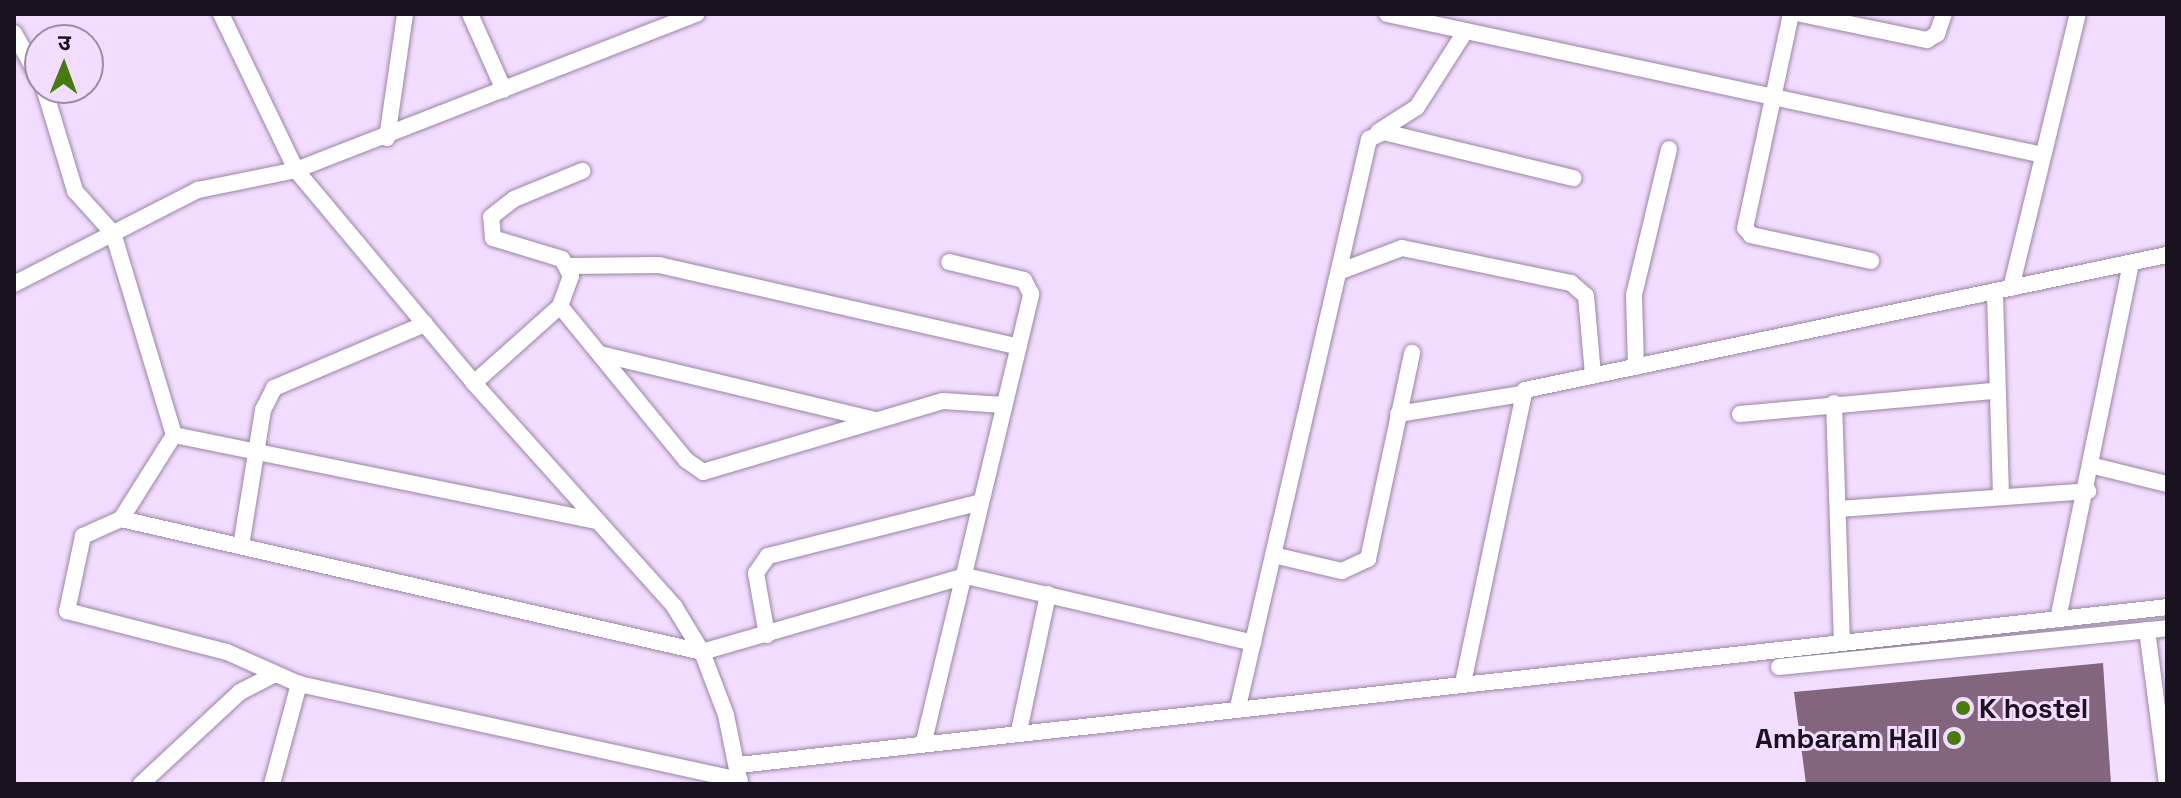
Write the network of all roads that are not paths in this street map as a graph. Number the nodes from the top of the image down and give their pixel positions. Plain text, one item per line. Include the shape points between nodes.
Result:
1 (221, 14) edge
2 (405, 14) edge
3 (470, 14) edge
4 (697, 14) edge
5 (1387, 14) edge
6 (1791, 14) edge
7 (1944, 14) edge
8 (2078, 14) edge
9 (1809, 15) edge
10 (1465, 32) junction
11 (14, 33) edge
12 (24, 51) edge
13 (504, 90) junction
14 (1772, 99) junction
15 (49, 104) edge
16 (1378, 132) junction
17 (387, 138) junction
18 (1669, 149) dead end
19 (2043, 155) junction
20 (296, 170) junction
21 (582, 171) dead end
22 (1573, 178) dead end
23 (113, 233) junction
24 (2167, 255) edge
25 (1871, 261) dead end
26 (949, 262) dead end
27 (2131, 263) junction
28 (569, 266) junction
29 (1341, 271) junction
30 (14, 284) edge
31 (2003, 291) junction
32 (560, 306) junction
33 (425, 324) junction
34 (1019, 347) junction
35 (1412, 353) dead end
36 (600, 354) junction
37 (1636, 367) junction
38 (1593, 375) junction
39 (474, 383) junction
40 (1995, 391) junction
41 (1521, 394) junction
42 (1834, 403) junction
43 (1004, 405) junction
44 (1398, 414) junction
45 (1740, 414) dead end
46 (877, 420) junction
47 (174, 435) junction
48 (258, 451) junction
49 (2094, 466) junction
50 (2167, 484) edge
51 (2088, 491) junction
52 (2001, 493) junction
53 (978, 503) junction
54 (1839, 509) junction
55 (121, 519) junction
56 (598, 521) junction
57 (241, 546) junction
58 (1273, 555) junction
59 (966, 576) junction
60 (1048, 594) junction
61 (2167, 607) edge
62 (2058, 619) junction
63 (2167, 628) edge
64 (2147, 630) junction
65 (767, 635) junction
66 (1842, 642) junction
67 (1253, 643) junction
68 (702, 652) junction
69 (1779, 667) dead end
70 (273, 675) junction
71 (1463, 683) junction
72 (299, 684) junction
73 (1238, 707) junction
74 (1019, 731) junction
75 (924, 741) junction
76 (740, 776) edge
77 (141, 784) edge
78 (272, 784) edge
79 (2167, 784) edge

1 - 20 street
2 - 17 street
3 - 13 street
4 - 13 street
5 - 10 street
6 - 14 street
7 - 9 street via 1937,34 1927,40
8 - 19 street
10 - 14 street
10 - 16 street via 1417,107
11 - 12 street
13 - 17 street
14 - 19 street
14 - 25 street via 1747,231
15 - 23 street via 75,191
16 - 22 street
16 - 29 street via 1366,146
17 - 20 street
18 - 37 street via 1634,295
19 - 31 street
20 - 23 street via 198,190
20 - 33 street
21 - 28 street via 505,204 490,224 498,241
23 - 30 street
23 - 47 street
24 - 27 street
26 - 34 street via 1027,283 1031,294
27 - 31 street
27 - 49 street
28 - 32 street via 570,286
28 - 34 street via 659,265
29 - 38 street via 1402,248 1571,283 1586,296
29 - 58 street
31 - 37 street
31 - 40 street
32 - 36 street
32 - 39 street
33 - 39 street
33 - 48 street via 274,388 263,410
34 - 43 street
35 - 44 street
36 - 46 street
36 - 46 street via 686,460 703,472
37 - 38 street
38 - 41 street
39 - 56 street
40 - 42 street
40 - 52 street
41 - 44 street
41 - 71 street
42 - 45 street
42 - 54 street
43 - 46 street via 951,400
43 - 53 street
44 - 58 street via 1363,566 1325,570
47 - 48 street
47 - 55 street
48 - 56 street
48 - 57 street
49 - 50 street
49 - 51 street
51 - 52 street
51 - 62 street
52 - 54 street
53 - 59 street
53 - 65 street via 768,556 756,573
54 - 66 street
55 - 57 street
55 - 70 street via 83,536 67,611 227,652
56 - 68 street via 674,606
57 - 68 street
58 - 67 street
59 - 60 street
59 - 65 street
59 - 75 street
60 - 67 street
60 - 74 street
61 - 62 street
62 - 66 street
63 - 64 street
64 - 69 street
64 - 79 street
65 - 68 street
66 - 71 street
67 - 73 street
68 - 76 street
70 - 72 street
70 - 77 street via 240,692
71 - 73 street
72 - 76 street
72 - 78 street
73 - 74 street
74 - 75 street
75 - 76 street

